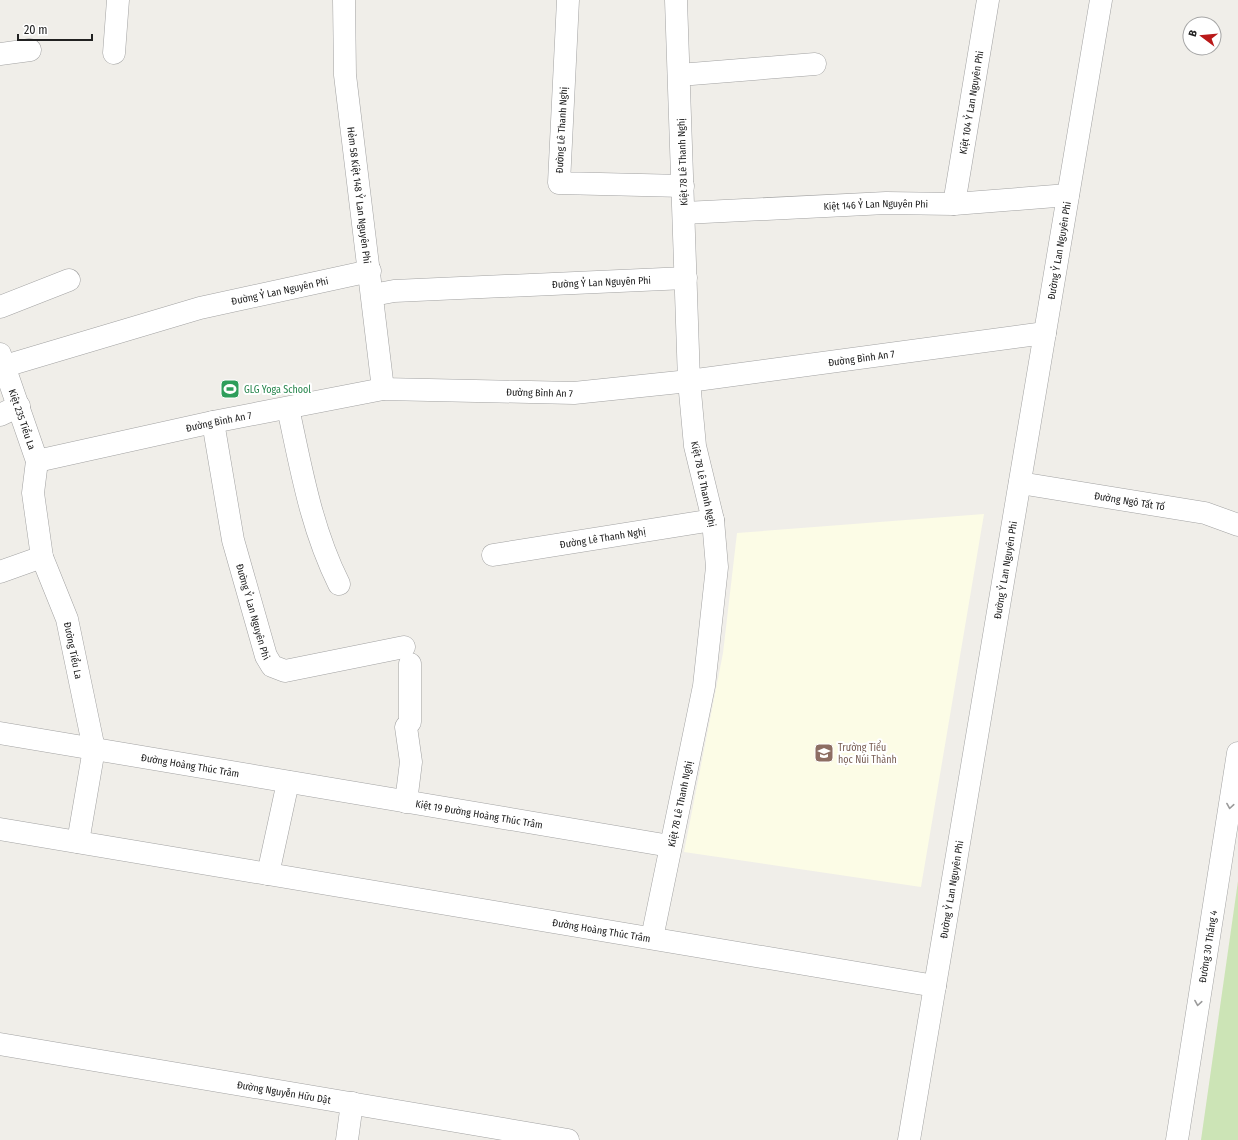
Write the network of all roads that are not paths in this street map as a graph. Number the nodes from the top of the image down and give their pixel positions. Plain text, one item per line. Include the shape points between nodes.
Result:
1 (118, 0) edge
2 (344, 0) edge
3 (568, 0) edge
4 (676, 0) edge
5 (988, 0) edge
6 (1101, 0) edge
7 (30, 50) dead end
8 (114, 53) dead end
9 (0, 54) edge
10 (815, 64) dead end
11 (679, 75) junction
12 (683, 186) junction
13 (1068, 195) junction
14 (954, 204) junction
15 (684, 213) junction
16 (370, 271) junction
17 (686, 278) junction
18 (69, 280) dead end
19 (373, 295) junction
20 (0, 307) edge
21 (1045, 333) junction
22 (2, 360) edge
23 (689, 381) junction
24 (383, 389) junction
25 (288, 408) junction
26 (9, 410) edge
27 (213, 422) junction
28 (37, 461) junction
29 (1020, 483) junction
30 (713, 520) junction
31 (1238, 525) edge
32 (493, 554) dead end
33 (42, 557) junction
34 (0, 572) edge
35 (339, 584) dead end
36 (0, 733) edge
37 (94, 749) junction
38 (1238, 753) edge
39 (288, 782) junction
40 (406, 802) junction
41 (0, 829) edge
42 (78, 842) junction
43 (670, 846) junction
44 (268, 874) junction
45 (652, 938) junction
46 (935, 986) junction
47 (0, 1044) edge
48 (352, 1103) junction
49 (347, 1140) edge
50 (568, 1140) edge
51 (909, 1140) edge
52 (1177, 1140) edge

1 - 8 street
2 - 16 street, Hẻm 58 Kiệt 148 Ỷ Lan Nguyên Phi via 345,75
3 - 12 street, Đường Lê Thanh Nghị via 559,183
4 - 11 street, Kiệt 78 Lê Thanh Nghị
5 - 14 street, Kiệt 104 Ỷ Lan Nguyên Phi
6 - 13 street, Đường Ỷ Lan Nguyên Phi
7 - 9 street
10 - 11 street
11 - 12 street, Kiệt 78 Lê Thanh Nghị
12 - 15 street, Kiệt 78 Lê Thanh Nghị
13 - 14 street, Kiệt 146 Ỷ Lan Nguyên Phi
13 - 21 street, Đường Ỷ Lan Nguyên Phi
14 - 15 street, Kiệt 146 Ỷ Lan Nguyên Phi via 886,203
15 - 17 street, Kiệt 78 Lê Thanh Nghị
16 - 19 street, Hẻm 58 Kiệt 148 Ỷ Lan Nguyên Phi
16 - 22 street, Đường Ỷ Lan Nguyên Phi via 200,308
17 - 19 street, Đường Ỷ Lan Nguyên Phi via 394,291
17 - 23 street, Kiệt 78 Lê Thanh Nghị
18 - 20 street
19 - 24 street, Hẻm 58 Kiệt 148 Ỷ Lan Nguyên Phi
21 - 23 street, Đường Bình An 7
21 - 29 street, Đường Ỷ Lan Nguyên Phi
22 - 26 street, Kiệt 235 Tiểu La
23 - 24 street, Đường Bình An 7 via 574,393
23 - 30 street, Kiệt 78 Lê Thanh Nghị via 695,446
24 - 25 street, Đường Bình An 7
25 - 27 street, Đường Bình An 7
25 - 35 street via 315,527
26 - 28 street, Kiệt 235 Tiểu La
27 - 28 street, Đường Bình An 7
27 - 40 street, Đường Ỷ Lan Nguyên Phi via 233,540 266,656 272,666 284,671 407,656 410,722 406,727 411,762
28 - 33 street, Đường Tiểu La via 33,493
29 - 31 street, Đường Ngô Tất Tố via 1205,513
29 - 46 street, Đường Ỷ Lan Nguyên Phi
30 - 32 street, Đường Lê Thanh Nghị
30 - 43 street, Kiệt 78 Lê Thanh Nghị via 717,567 704,686
33 - 34 street
33 - 37 street, Đường Tiểu La via 67,619
36 - 37 street, Đường Hoàng Thúc Trâm
37 - 39 street, Đường Hoàng Thúc Trâm
37 - 42 street, Đường Tiểu La
38 -> 52 street, Đường 30 Tháng 4
39 - 40 street, Kiệt 19 Đường Hoàng Thúc Trâm
39 - 44 street
40 - 43 street, Kiệt 19 Đường Hoàng Thúc Trâm
41 - 42 street, Đường Hoàng Thúc Trâm
42 - 44 street, Đường Hoàng Thúc Trâm
43 - 45 street, Kiệt 78 Lê Thanh Nghị
44 - 45 street, Đường Hoàng Thúc Trâm
45 - 46 street, Đường Hoàng Thúc Trâm
46 - 51 street, Đường Ỷ Lan Nguyên Phi
47 - 48 street, Đường Nguyễn Hữu Dật
48 - 49 street
48 - 50 street, Đường Nguyễn Hữu Dật

